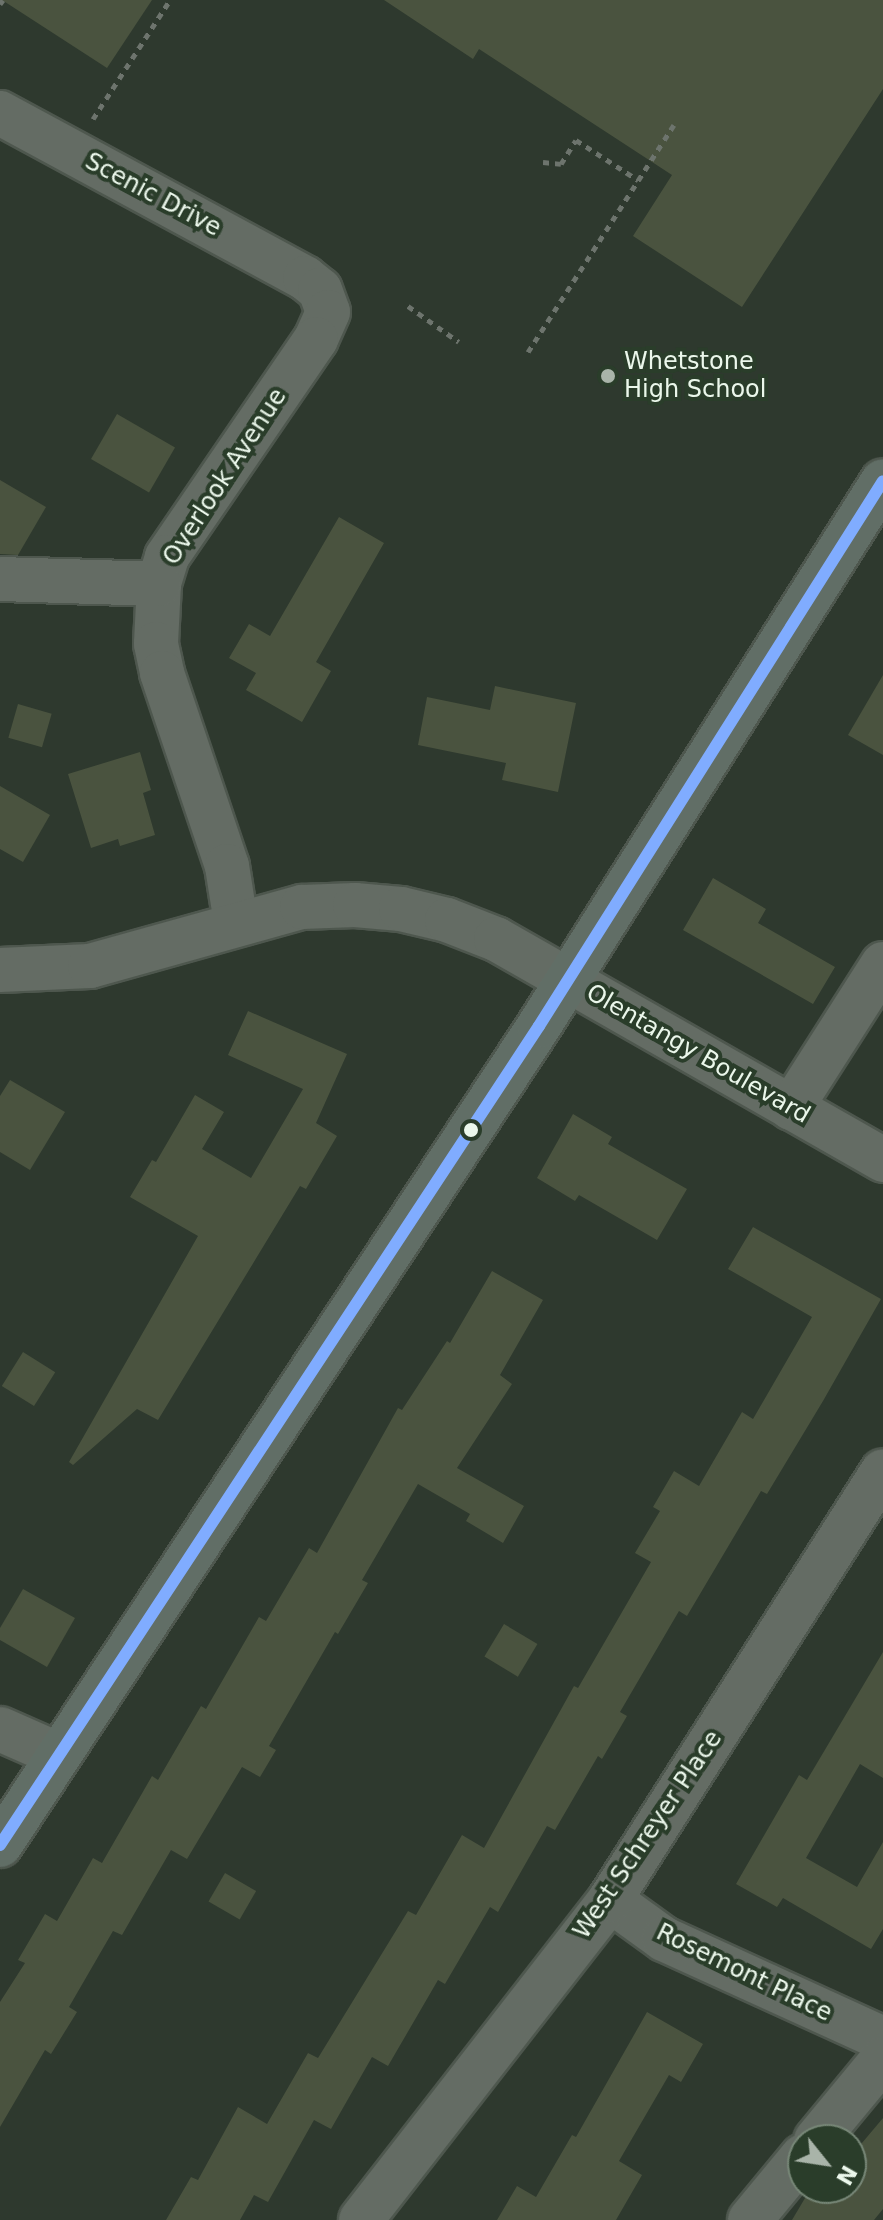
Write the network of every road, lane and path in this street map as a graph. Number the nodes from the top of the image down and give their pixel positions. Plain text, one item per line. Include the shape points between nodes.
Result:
1 (170, 0) edge
2 (0, 113) edge
3 (92, 120) dead end
4 (674, 125) dead end
5 (543, 162) dead end
6 (638, 180) junction
7 (305, 278) joint
8 (408, 306) dead end
9 (459, 342) dead end
10 (528, 352) dead end
11 (883, 481) edge
12 (0, 579) edge
13 (159, 584) junction
14 (236, 923) junction
15 (883, 964) edge
16 (0, 970) edge
17 (567, 979) junction
18 (791, 1108) junction
19 (883, 1160) edge
20 (883, 1471) edge
21 (0, 1729) edge
22 (59, 1755) junction
23 (0, 1845) edge
24 (610, 1900) junction
25 (883, 2039) edge
26 (883, 2059) edge
27 (829, 2124) edge
28 (787, 2175) edge
29 (361, 2220) edge
30 (750, 2220) edge

1 - 3 path
2 - 7 street, Scenic Drive
4 - 6 path
5 - 6 path via 561,164 576,140
6 - 10 path
7 - 13 street, Overlook Avenue via 320,290 328,312 316,339 167,557
8 - 9 path
11 - 17 main road
12 - 13 street
13 - 14 street, Overlook Avenue via 156,644 162,673 227,866
14 - 16 street, Olentangy Boulevard via 90,966
14 - 17 street, Olentangy Boulevard via 302,907 401,909 496,939
15 - 18 street
17 - 18 street, Olentangy Boulevard
17 - 22 main road
18 - 19 street, Olentangy Boulevard
20 - 24 street, West Schreyer Place
21 - 22 street
22 - 23 main road
24 - 25 street, Rosemont Place via 664,1939
24 - 29 street, West Schreyer Place
26 - 27 street
28 - 30 street

